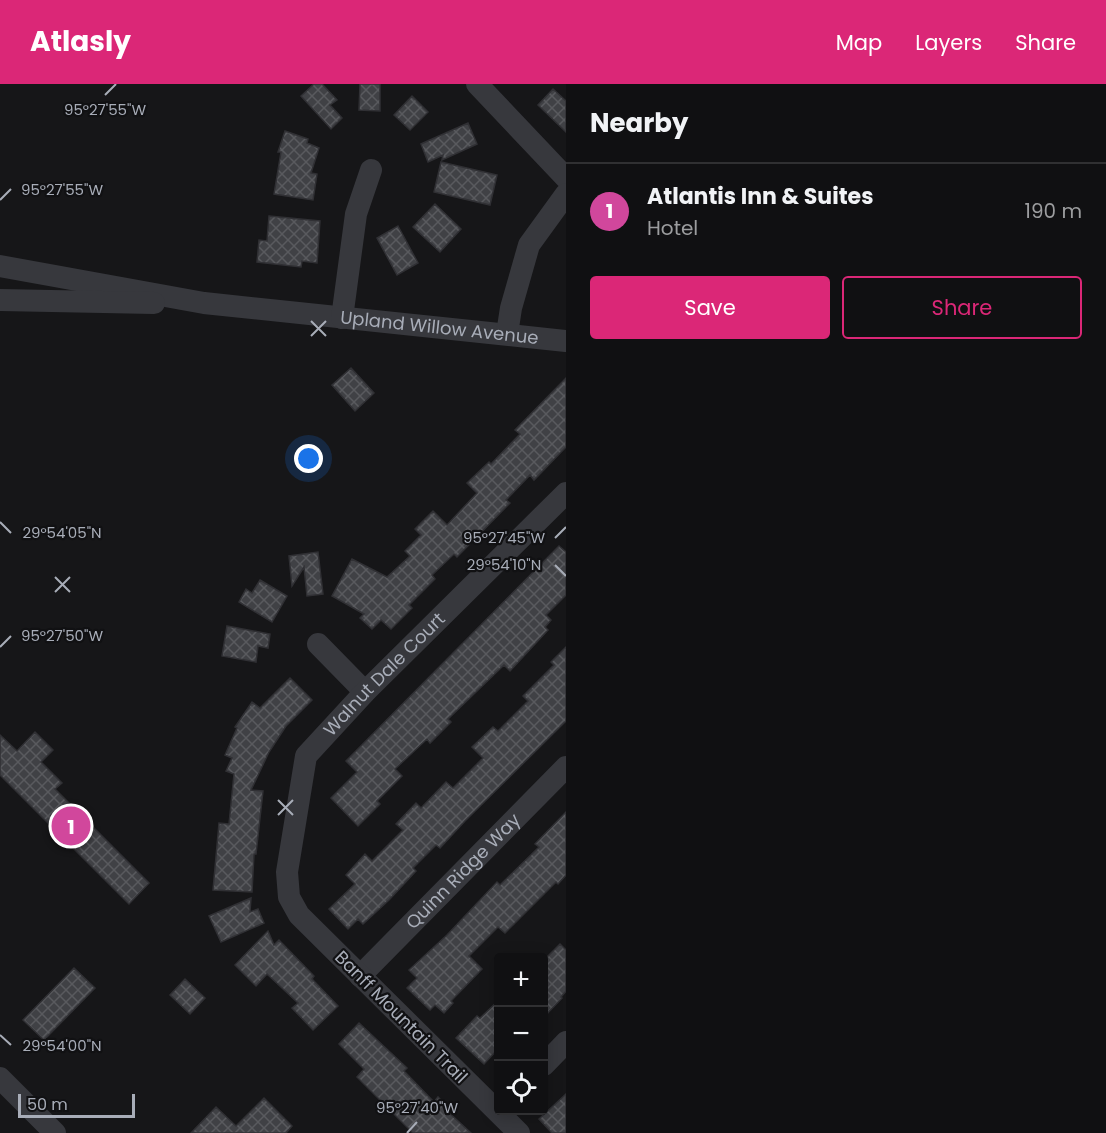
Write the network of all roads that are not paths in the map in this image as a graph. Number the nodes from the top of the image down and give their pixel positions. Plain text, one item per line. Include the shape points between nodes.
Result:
1 (477, 84) edge
2 (370, 170) dead end
3 (566, 178) edge
4 (566, 194) edge
5 (1, 266) edge
6 (0, 290) edge
7 (0, 300) edge
8 (204, 303) junction
9 (342, 318) junction
10 (507, 334) junction
11 (566, 342) edge
12 (566, 493) edge
13 (318, 644) dead end
14 (365, 692) junction
15 (566, 767) edge
16 (290, 897) joint
17 (360, 976) junction
18 (566, 1042) edge
19 (547, 1061) edge
20 (0, 1078) edge
21 (494, 1107) edge
22 (502, 1115) edge
23 (55, 1133) edge
24 (519, 1133) edge

1 - 3 street
2 - 9 street via 356,214
4 - 10 street via 529,245
5 - 6 street
5 - 8 street, Upland Willow Avenue
7 - 8 street, Upland Willow Avenue
8 - 9 street, Upland Willow Avenue
9 - 10 street, Upland Willow Avenue
10 - 11 street, Upland Willow Avenue
12 - 14 street, Walnut Dale Court
13 - 14 street
14 - 16 street, Walnut Dale Court via 306,756 287,872
15 - 17 street, Quinn Ridge Way
16 - 17 street, Banff Mountain Trail via 299,915
17 - 21 street, Banff Mountain Trail
18 - 19 street
20 - 23 street
22 - 24 street, Banff Mountain Trail

